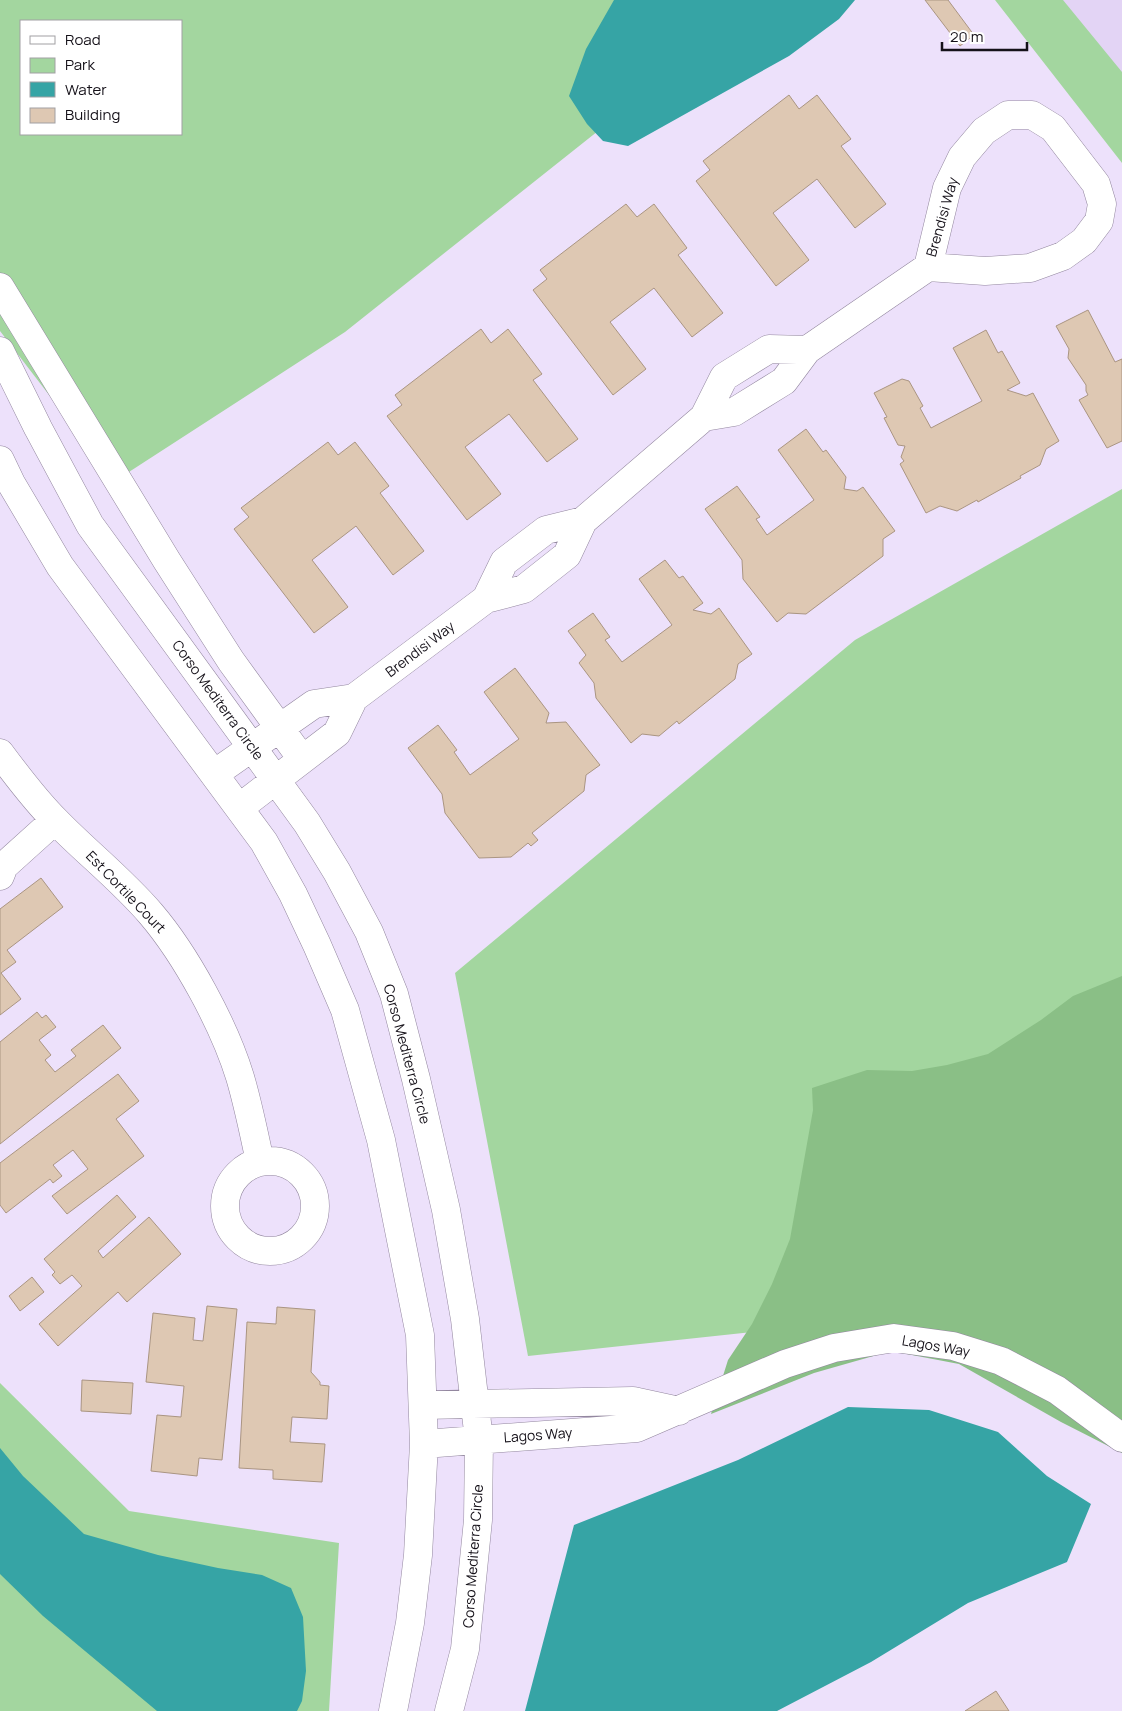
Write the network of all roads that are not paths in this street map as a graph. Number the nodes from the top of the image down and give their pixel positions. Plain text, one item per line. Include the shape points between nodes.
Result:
1 (928, 267) junction
2 (0, 287) edge
3 (0, 351) edge
4 (0, 460) edge
5 (354, 698) junction
6 (280, 728) junction
7 (252, 748) junction
8 (0, 753) edge
9 (302, 759) junction
10 (214, 774) junction
11 (276, 780) junction
12 (239, 808) junction
13 (55, 820) junction
14 (0, 876) edge
15 (260, 1162) dead end
16 (475, 1404) junction
17 (423, 1405) junction
18 (679, 1410) junction
19 (1122, 1438) edge
20 (479, 1440) junction
21 (424, 1444) junction
22 (392, 1711) edge
23 (448, 1711) edge

1 - 1 street, Brendisi Way via 985,271 1030,268 1063,256 1084,241 1099,221 1102,204 1096,184 1054,128 1032,116 1008,115 984,131 962,157 947,188
1 - 5 street, Brendisi Way via 807,350 784,381 734,412 704,416 583,521 546,530 504,562 486,599
2 - 6 street via 166,561 231,661
3 - 7 street, Corso Mediterra Circle via 90,525
4 - 10 street via 60,566
5 - 6 street, Brendisi Way via 314,704
5 - 9 street, Brendisi Way via 337,733
6 - 7 street, Brendisi Way
6 - 9 street
7 - 10 street, Brendisi Way
7 - 11 street, Corso Mediterra Circle
8 - 13 street, Est Cortile Court
9 - 11 street, Brendisi Way
10 - 12 street
11 - 12 street, Brendisi Way
11 - 16 street, Corso Mediterra Circle via 337,872 369,932 394,994 446,1210 465,1319
12 - 17 street via 264,842 293,894 345,1010 381,1140 420,1335
13 - 14 street via 4,866
13 - 15 street, Est Cortile Court via 151,914 179,951 205,996 240,1076
16 - 17 street
16 - 18 street via 633,1401
16 - 20 street, Corso Mediterra Circle
17 - 21 street
18 - 19 street, Lagos Way via 785,1364 834,1348 894,1338 953,1346 1002,1361 1056,1390
18 - 20 street, Lagos Way via 637,1428
20 - 21 street, Lagos Way
20 - 23 street, Corso Mediterra Circle via 478,1520 465,1650
21 - 22 street via 418,1555 410,1622

